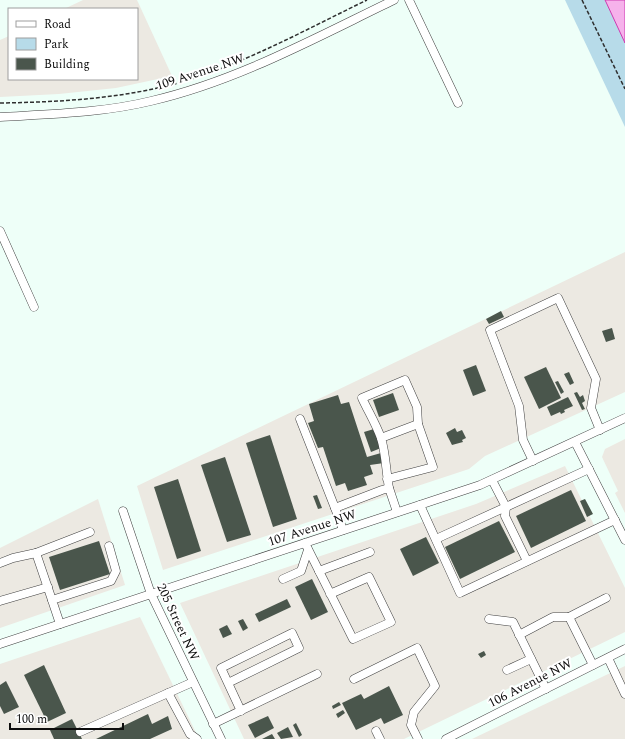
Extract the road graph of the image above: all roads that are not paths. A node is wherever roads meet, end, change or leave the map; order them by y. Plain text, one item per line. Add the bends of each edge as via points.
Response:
1 (394, 0) edge
2 (409, 0) edge
3 (458, 103) dead end
4 (0, 117) edge
5 (0, 231) edge
6 (34, 307) dead end
7 (625, 418) edge
8 (300, 419) dead end
9 (418, 424) junction
10 (600, 430) junction
11 (381, 438) junction
12 (576, 442) junction
13 (533, 461) junction
14 (589, 469) junction
15 (387, 479) junction
16 (492, 480) junction
17 (389, 488) junction
18 (420, 505) junction
19 (506, 507) junction
20 (335, 508) junction
21 (123, 511) dead end
22 (397, 512) junction
23 (615, 520) junction
24 (343, 530) junction
25 (90, 532) dead end
26 (436, 539) junction
27 (625, 540) edge
28 (109, 546) dead end
29 (306, 546) junction
30 (370, 552) dead end
31 (36, 553) junction
32 (527, 561) junction
33 (0, 563) edge
34 (319, 571) junction
35 (283, 579) dead end
36 (48, 587) junction
37 (151, 594) junction
38 (330, 594) junction
39 (606, 598) dead end
40 (52, 600) junction
41 (0, 601) edge
42 (569, 617) junction
43 (488, 618) dead end
44 (60, 624) junction
45 (519, 634) junction
46 (0, 644) edge
47 (625, 649) edge
48 (608, 658) junction
49 (531, 659) junction
50 (593, 665) junction
51 (507, 670) dead end
52 (317, 674) dead end
53 (354, 679) dead end
54 (193, 682) junction
55 (228, 683) junction
56 (546, 689) junction
57 (168, 693) junction
58 (625, 694) edge
59 (241, 711) junction
60 (213, 724) junction
61 (80, 732) dead end
62 (197, 739) edge
63 (220, 739) edge
64 (418, 739) edge
65 (446, 739) edge

1 - 4 street, 109 Avenue NW via 248,70 184,93 120,108
2 - 3 street
5 - 6 street
7 - 10 street, 107 Avenue NW
8 - 20 street
9 - 11 street
9 - 11 street via 417,407 405,380 362,398
9 - 15 street via 433,467
10 - 12 street, 107 Avenue NW
10 - 13 street via 591,408 596,379 558,298 490,330 519,406 523,440
11 - 15 street
12 - 13 street, 107 Avenue NW
12 - 14 street
13 - 16 street, 107 Avenue NW
14 - 19 street
14 - 23 street
15 - 17 street
16 - 18 street, 107 Avenue NW
16 - 19 street
17 - 20 street
17 - 22 street
18 - 22 street, 107 Avenue NW
18 - 26 street
19 - 26 street
19 - 32 street via 506,516
20 - 24 street
21 - 37 street, 205 Street NW
22 - 24 street, 107 Avenue NW
23 - 27 street
23 - 32 street
24 - 29 street, 107 Avenue NW
25 - 31 street
26 - 32 street via 460,593
28 - 40 street via 116,571 111,581
29 - 34 street
29 - 35 street via 301,571
29 - 37 street, 107 Avenue NW
30 - 34 street
31 - 33 street
31 - 36 street
34 - 38 street
36 - 40 street
36 - 41 street
37 - 44 street, 107 Avenue NW
37 - 54 street, 205 Street NW
38 - 38 street via 353,639 391,622 369,577
39 - 42 street
40 - 44 street
42 - 45 street via 553,618
42 - 50 street
43 - 45 street via 513,622
44 - 46 street, 107 Avenue NW
45 - 49 street
47 - 48 street, 106 Avenue NW
48 - 50 street, 106 Avenue NW
48 - 58 street
49 - 51 street
49 - 56 street
50 - 56 street, 106 Avenue NW
52 - 59 street
53 - 64 street via 417,648 435,686 414,712 411,725
54 - 57 street
54 - 60 street, 205 Street NW
55 - 55 street via 221,668 292,633 299,648
55 - 59 street
56 - 65 street, 106 Avenue NW
57 - 61 street
57 - 62 street via 190,734
59 - 60 street
60 - 63 street, 205 Street NW

